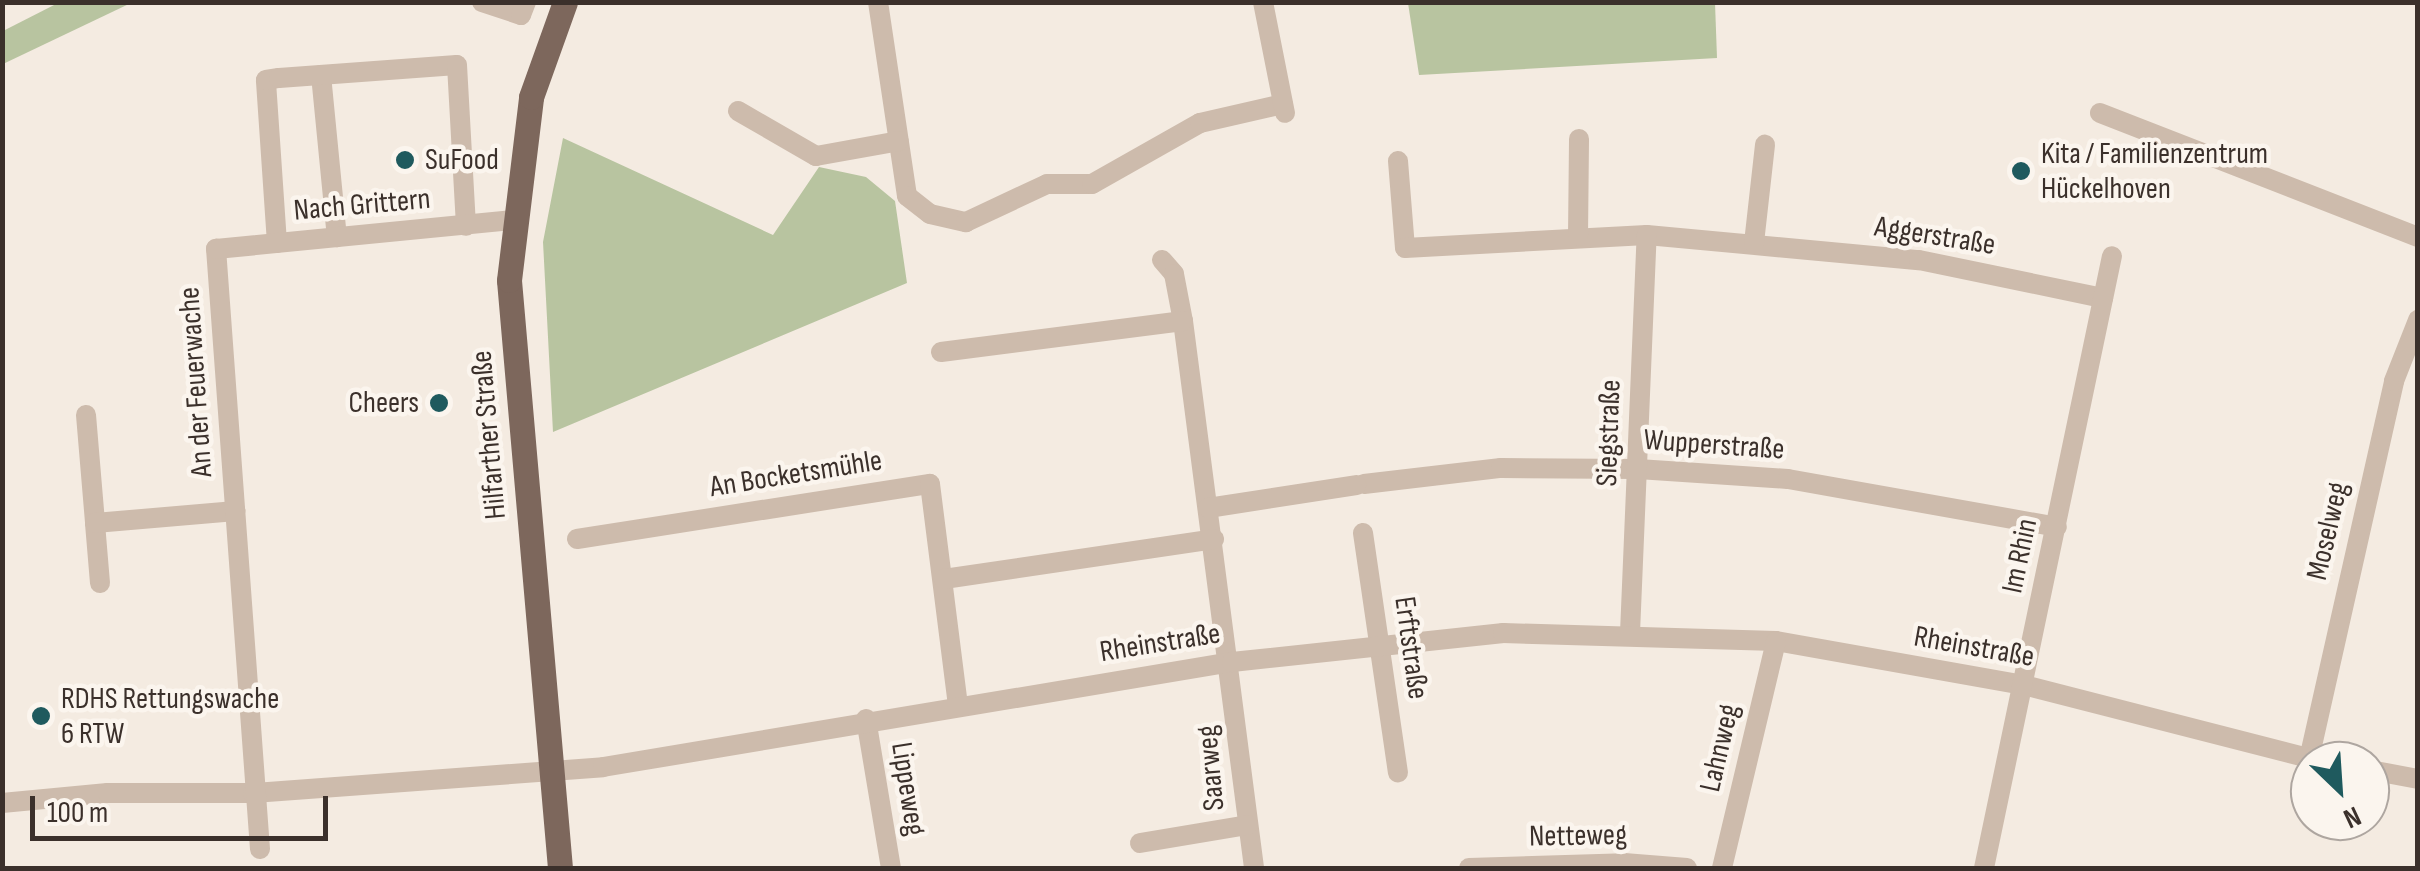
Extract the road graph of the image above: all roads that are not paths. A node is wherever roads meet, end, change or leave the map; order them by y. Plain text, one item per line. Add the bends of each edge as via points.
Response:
1 (482, 2) edge
2 (526, 2) edge
3 (566, 2) edge
4 (878, 2) edge
5 (1262, 2) edge
6 (321, 75) junction
7 (738, 111) dead end
8 (2100, 113) dead end
9 (1578, 138) dead end
10 (899, 140) junction
11 (1765, 144) dead end
12 (1398, 161) dead end
13 (513, 220) junction
14 (466, 226) junction
15 (1647, 235) junction
16 (1578, 236) junction
17 (337, 237) junction
18 (2418, 237) edge
19 (277, 243) junction
20 (1754, 244) junction
21 (216, 249) joint
22 (2112, 256) dead end
23 (1162, 260) dead end
24 (2104, 298) junction
25 (2418, 320) edge
26 (1183, 321) junction
27 (941, 352) dead end
28 (86, 415) dead end
29 (1638, 470) junction
30 (1208, 508) junction
31 (235, 511) junction
32 (95, 523) junction
33 (2057, 528) junction
34 (1363, 533) dead end
35 (577, 539) dead end
36 (1214, 540) junction
37 (944, 579) junction
38 (100, 583) dead end
39 (1630, 634) junction
40 (1776, 640) junction
41 (1380, 645) junction
42 (1232, 662) junction
43 (2024, 685) junction
44 (958, 704) junction
45 (866, 719) junction
46 (2318, 741) edge
47 (2290, 754) edge
48 (553, 771) junction
49 (1398, 772) dead end
50 (2390, 774) edge
51 (2418, 779) edge
52 (253, 793) junction
53 (2, 803) edge
54 (1247, 826) junction
55 (1140, 843) dead end
56 (260, 849) dead end
57 (560, 868) edge
58 (891, 868) edge
59 (1254, 868) edge
60 (1470, 868) edge
61 (1687, 868) edge
62 (1722, 868) edge
63 (1984, 868) edge

1 - 2 street via 521,14
3 - 13 main road, Hilfarther Straße via 531,98
4 - 10 street
5 - 10 street via 1284,110 1200,123 1092,184 1047,184 966,222 930,214 907,196
6 - 14 street via 457,65
6 - 17 street
6 - 19 street via 266,80
7 - 10 street via 816,156
8 - 18 street
9 - 16 street
11 - 20 street
12 - 16 street, Aggerstraße via 1405,248
13 - 14 street, Nach Grittern
13 - 48 main road, Hilfarther Straße via 510,280 521,446
14 - 17 street, Nach Grittern
15 - 16 street, Aggerstraße
15 - 20 street, Aggerstraße
15 - 29 street, Siegstraße
17 - 19 street, Nach Grittern
19 - 21 street, Nach Grittern
20 - 24 street, Aggerstraße via 1919,260
21 - 31 street, An der Feuerwache
22 - 24 street, Im Rhin
23 - 26 street via 1174,274
24 - 33 street, Im Rhin
25 - 46 street, Moselweg via 2394,381
26 - 27 street
26 - 30 street
28 - 32 street
29 - 30 street, Wupperstraße via 1501,468
29 - 33 street, Wupperstraße via 1788,479
29 - 39 street, Siegstraße
30 - 36 street
31 - 32 street, An der Feuerwache
31 - 52 street, An der Feuerwache
32 - 38 street
33 - 43 street, Im Rhin
34 - 41 street, Erftstraße
35 - 37 street, An Bocketsmühle via 930,484
36 - 37 street
36 - 42 street
37 - 44 street, An Bocketsmühle
39 - 40 street, Rheinstraße
39 - 41 street, Rheinstraße via 1503,633
40 - 43 street, Rheinstraße
40 - 62 street, Lahnweg
41 - 42 street, Rheinstraße
41 - 49 street, Erftstraße
42 - 44 street, Rheinstraße
42 - 54 street, Saarweg
43 - 47 street, Rheinstraße
43 - 63 street, Im Rhin
44 - 45 street, Rheinstraße
45 - 48 street, Rheinstraße
45 - 58 street, Lippeweg
48 - 52 street, Rheinstraße
48 - 57 main road, Hilfarther Straße
50 - 51 street
52 - 53 street, Rheinstraße via 108,793
52 - 56 street, An der Feuerwache
54 - 55 street
54 - 59 street, Saarweg
60 - 61 street, Netteweg

